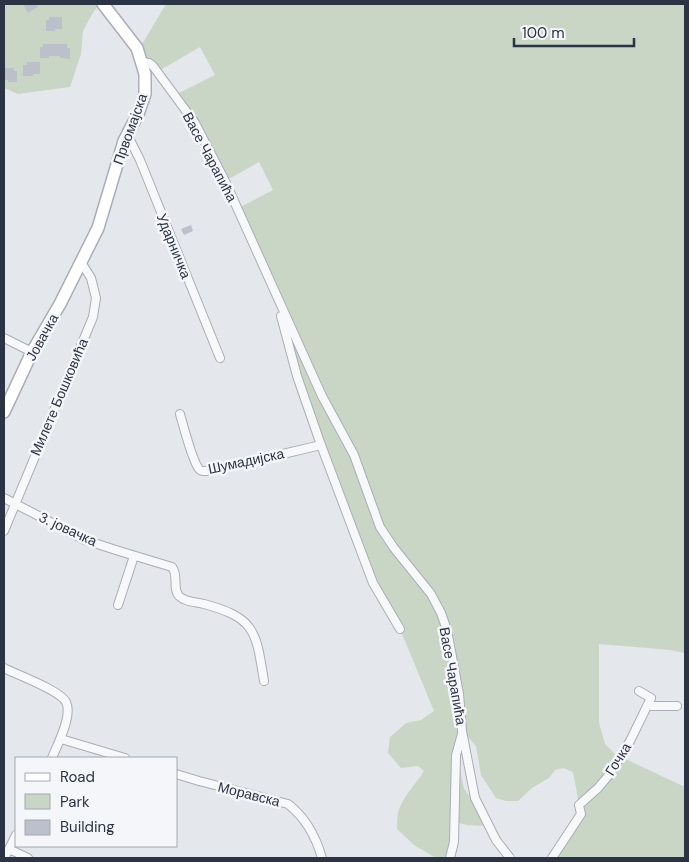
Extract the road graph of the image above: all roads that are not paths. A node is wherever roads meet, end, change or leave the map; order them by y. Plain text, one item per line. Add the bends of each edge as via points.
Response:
1 (103, 4) edge
2 (142, 62) junction
3 (127, 134) junction
4 (81, 262) junction
5 (275, 294) junction
6 (4, 338) edge
7 (32, 352) junction
8 (220, 358) dead end
9 (5, 408) edge
10 (180, 414) dead end
11 (321, 444) junction
12 (4, 498) edge
13 (15, 504) junction
14 (4, 532) edge
15 (134, 556) junction
16 (118, 605) dead end
17 (400, 629) dead end
18 (4, 668) edge
19 (264, 681) dead end
20 (639, 691) dead end
21 (647, 706) junction
22 (677, 706) dead end
23 (462, 731) junction
24 (60, 738) junction
25 (52, 757) edge
26 (122, 757) edge
27 (178, 775) edge
28 (15, 837) edge
29 (9, 849) junction
30 (4, 858) edge
31 (28, 858) edge
32 (322, 858) edge
33 (450, 858) edge
34 (510, 858) edge
35 (552, 858) edge

1 - 2 main road, Првомајска via 133,41
2 - 3 main road, Првомајска via 146,80 144,94
2 - 5 street, Васе Чарапића via 153,66 195,123 225,181
3 - 4 main road, Првомајска via 98,228
3 - 8 street, Ударничка
4 - 7 main road, Јовачка
4 - 13 street, Милете Бошковића via 91,278 96,298 93,317
5 - 11 street via 297,376
5 - 23 street, Васе Чарапића via 322,396 354,455 380,527 431,594 441,614 459,694
6 - 7 street
7 - 9 main road, Јовачка
10 - 11 street, Шумадијска via 194,458 202,471
11 - 17 street via 373,583
12 - 13 street, 3. јовачка
13 - 14 street, Милете Бошковића
13 - 15 street, 3. јовачка via 85,540
15 - 16 street
15 - 19 street, 3. јовачка via 172,567 176,574 176,591 183,599 223,610 244,621 257,642
18 - 24 street via 63,698 68,711
20 - 21 street via 651,698
21 - 22 street
21 - 35 street, Гочка via 609,776 579,805 581,814
23 - 33 street via 456,755 454,842
23 - 34 street, Васе Чарапића via 475,798 496,840
24 - 25 street
24 - 26 street
27 - 32 street, Моравска via 288,804 308,824
28 - 29 street
29 - 30 street
29 - 31 street

